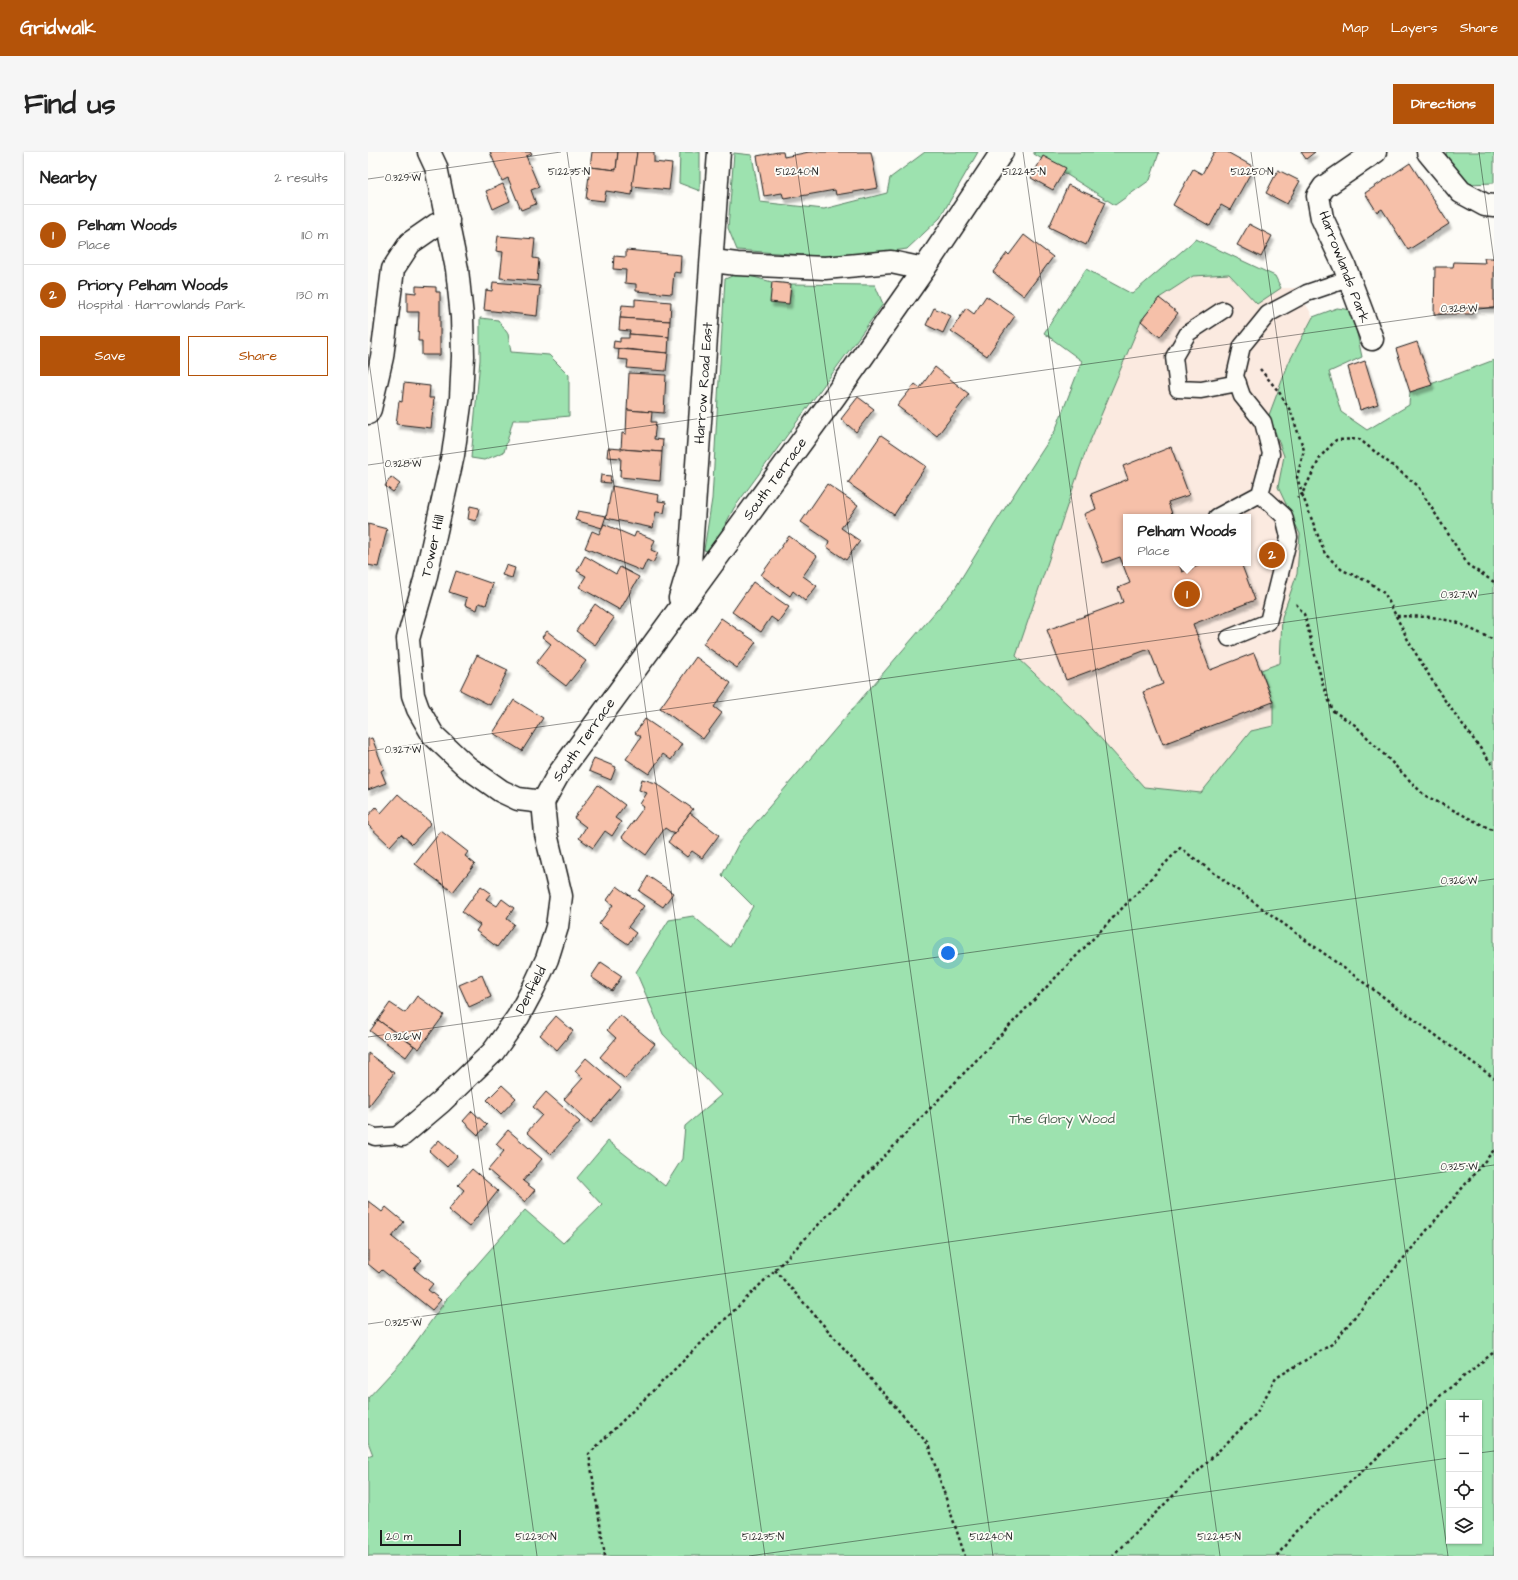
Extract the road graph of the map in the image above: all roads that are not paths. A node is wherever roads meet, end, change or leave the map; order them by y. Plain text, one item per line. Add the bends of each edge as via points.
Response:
1 (429, 152) edge
2 (719, 152) edge
3 (1002, 152) edge
4 (1375, 152) edge
5 (1428, 152) edge
6 (1494, 206) edge
7 (448, 220) junction
8 (713, 261) junction
9 (924, 269) junction
10 (1348, 279) junction
11 (1223, 310) dead end
12 (1372, 339) dead end
13 (1238, 383) junction
14 (368, 413) edge
15 (1260, 494) junction
16 (1223, 514) edge
17 (676, 613) junction
18 (1229, 638) dead end
19 (543, 802) junction
20 (368, 1134) edge
21 (402, 1135) joint

1 - 7 street, Tower Hill via 436,167
2 - 8 street, Harrow Road East
3 - 9 street, South Terrace
4 - 10 street, Harrowlands Park via 1324,188 1318,196 1322,218
5 - 6 street via 1461,192 1485,205
7 - 14 street via 410,243 392,269 382,357
7 - 19 street, Tower Hill via 462,317 461,398 453,455 437,530 408,639 413,695 433,735 467,767 502,792 518,799
8 - 9 street via 825,268 891,262
8 - 17 street, Harrow Road East via 690,564
9 - 17 street, South Terrace via 835,396
10 - 12 street, Harrowlands Park
10 - 13 lane via 1307,293 1268,314 1242,346 1236,376
11 - 13 lane via 1188,333 1174,356 1178,389 1201,390
13 - 15 lane via 1242,396 1263,422 1271,454
15 - 16 lane
15 - 18 lane via 1284,516 1289,537 1268,622
17 - 19 street, South Terrace via 558,775
19 - 21 street, Denfield via 546,834 561,896 557,927 547,959 518,1017 493,1052
20 - 21 lane via 375,1137

